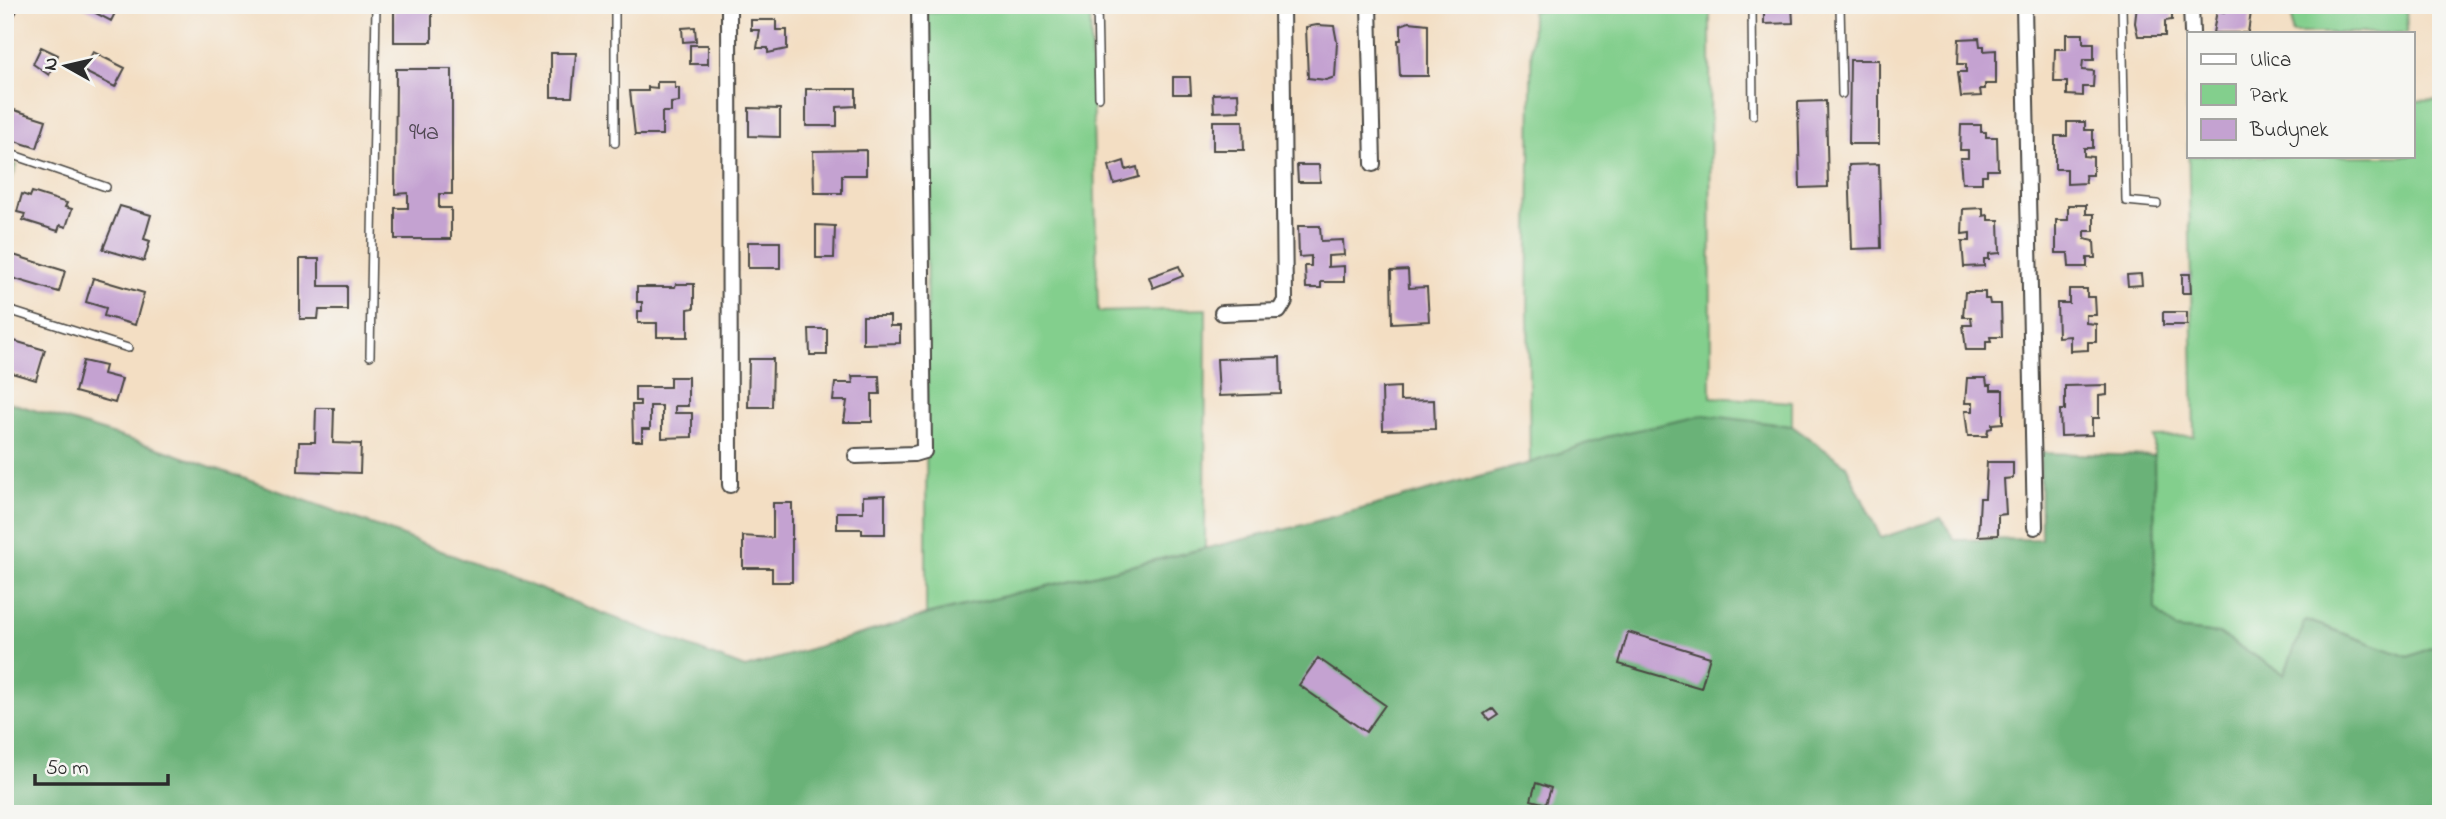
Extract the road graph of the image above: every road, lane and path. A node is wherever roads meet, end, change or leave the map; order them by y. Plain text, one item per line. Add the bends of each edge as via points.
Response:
1 (11, 5) edge
2 (376, 5) edge
3 (615, 5) edge
4 (729, 5) edge
5 (919, 5) edge
6 (1097, 5) edge
7 (1282, 5) edge
8 (1369, 5) edge
9 (1752, 5) edge
10 (1840, 5) edge
11 (2024, 5) edge
12 (2122, 5) edge
13 (2191, 5) edge
14 (5, 16) edge
15 (2192, 32) edge
16 (1842, 93) dead end
17 (1099, 97) dead end
18 (1753, 115) dead end
19 (615, 143) dead end
20 (5, 152) edge
21 (1373, 164) dead end
22 (106, 187) dead end
23 (2157, 204) dead end
24 (5, 309) edge
25 (1222, 313) dead end
26 (128, 348) dead end
27 (370, 356) dead end
28 (856, 456) dead end
29 (730, 485) dead end
30 (2035, 527) dead end

1 - 14 street
2 - 27 lane
3 - 19 lane
4 - 29 street
5 - 28 street via 923,451
6 - 17 lane
7 - 25 street via 1285,301 1279,311
8 - 21 street
9 - 18 lane
10 - 16 lane
11 - 30 street
12 - 23 lane via 2126,201
13 - 15 street
20 - 22 lane
24 - 26 lane

